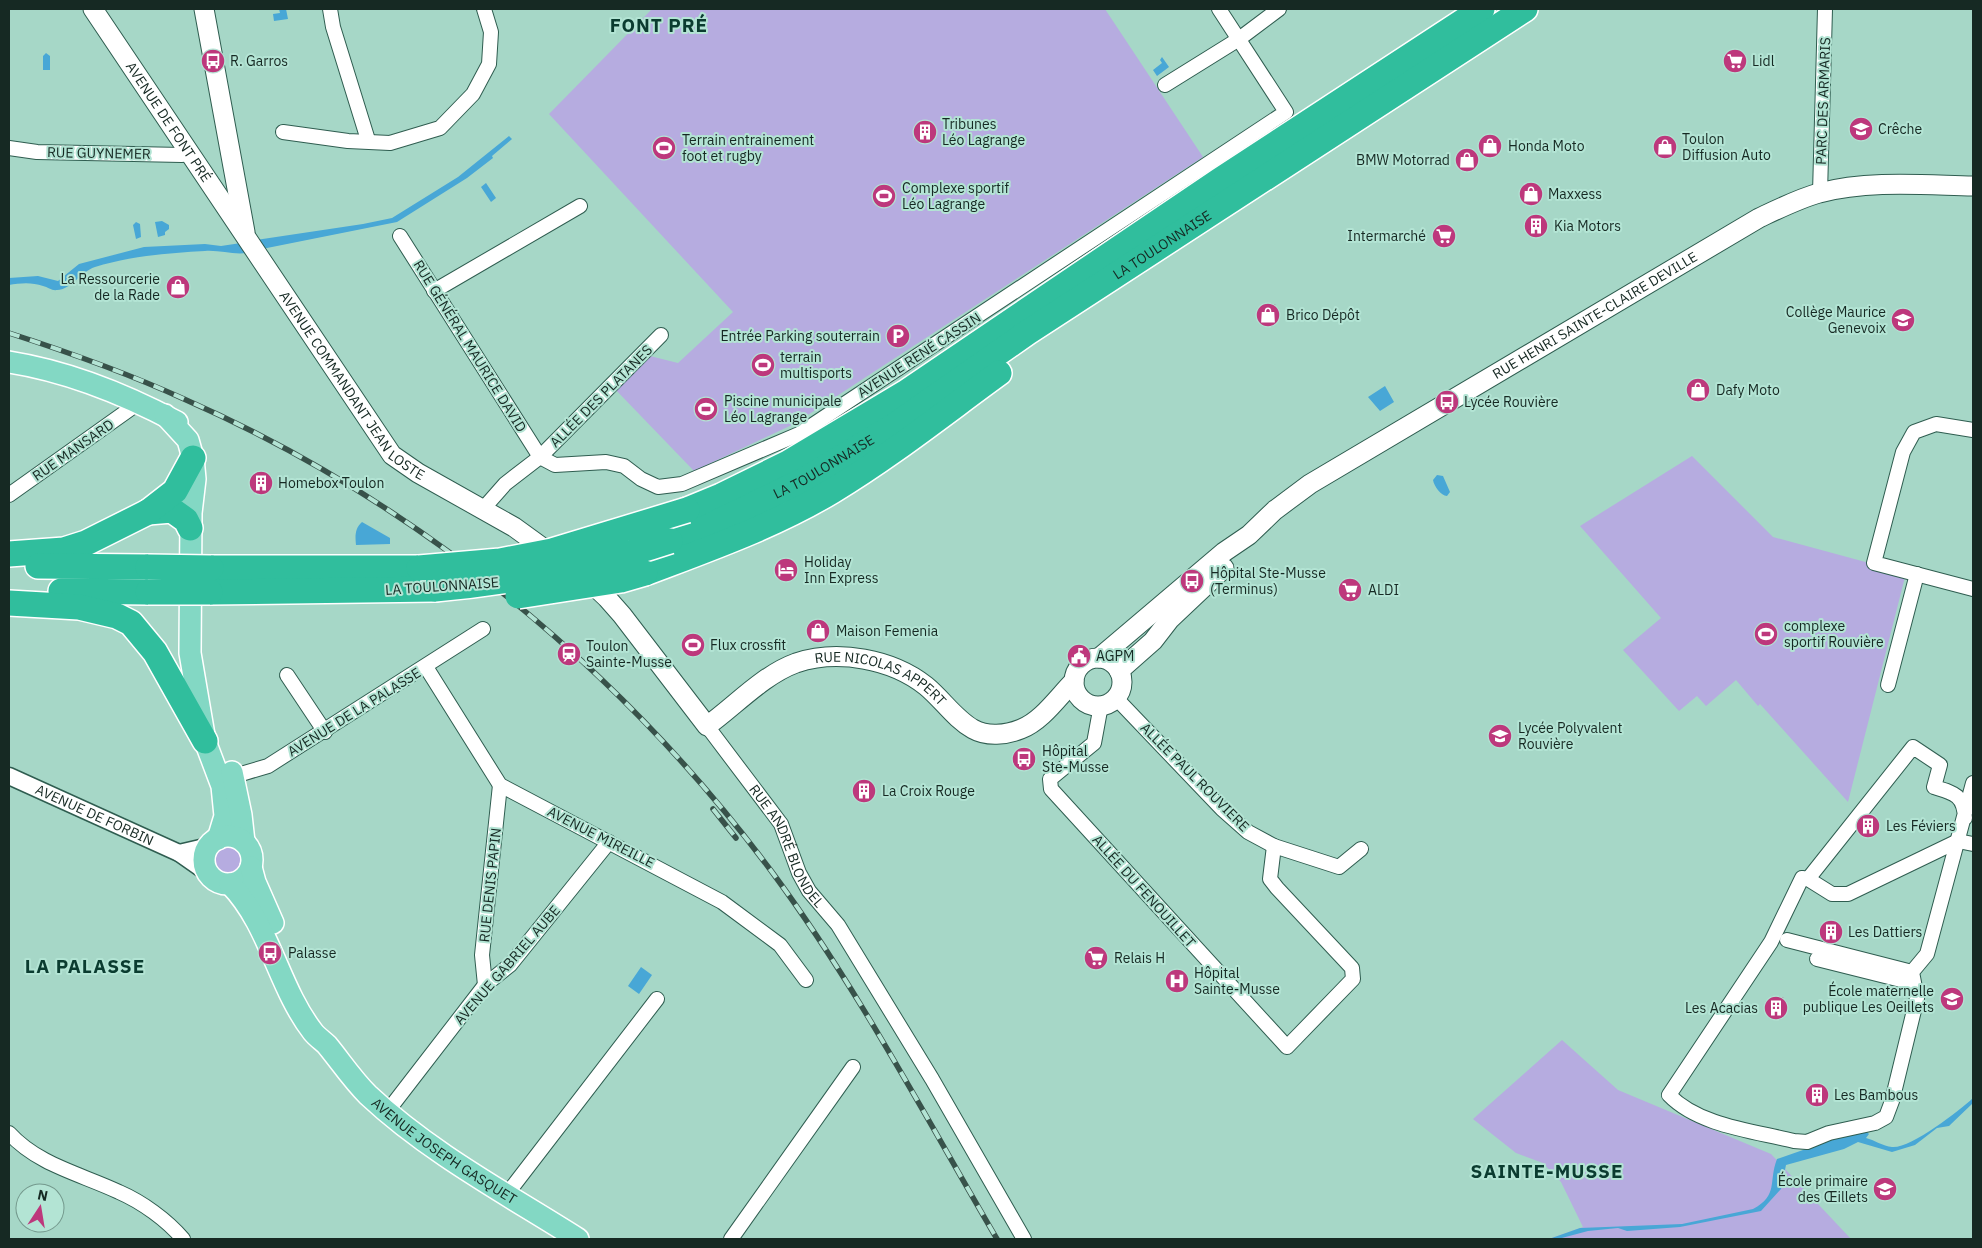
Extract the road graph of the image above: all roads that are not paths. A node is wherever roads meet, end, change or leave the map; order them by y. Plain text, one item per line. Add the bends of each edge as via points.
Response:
1 (93, 9) edge
2 (204, 9) edge
3 (330, 9) edge
4 (484, 9) edge
5 (1219, 9) edge
6 (1279, 9) edge
7 (1482, 9) edge
8 (1525, 9) edge
9 (1825, 9) edge
10 (1239, 39) junction
11 (1165, 85) dead end
12 (283, 132) dead end
13 (368, 140) junction
14 (9, 148) edge
15 (188, 151) junction
16 (1973, 186) edge
17 (1820, 193) junction
18 (239, 195) junction
19 (219, 198) junction
20 (580, 206) dead end
21 (246, 236) junction
22 (400, 236) dead end
23 (434, 291) junction
24 (1028, 332) junction
25 (661, 336) dead end
26 (9, 362) edge
27 (137, 404) junction
28 (165, 415) junction
29 (1973, 430) edge
30 (540, 457) junction
31 (193, 458) junction
32 (9, 495) edge
33 (483, 509) junction
34 (148, 512) junction
35 (1249, 535) junction
36 (191, 540) junction
37 (9, 554) edge
38 (9, 566) edge
39 (1917, 574) junction
40 (1973, 589) edge
41 (9, 591) edge
42 (436, 597) junction
43 (9, 603) edge
44 (482, 629) dead end
45 (1099, 658) junction
46 (426, 667) junction
47 (1119, 671) junction
48 (288, 675) dead end
49 (1888, 685) dead end
50 (1077, 690) junction
51 (1108, 701) junction
52 (199, 705) junction
53 (707, 726) junction
54 (325, 732) junction
55 (205, 742) junction
56 (9, 776) edge
57 (228, 781) junction
58 (1973, 783) edge
59 (500, 785) junction
60 (1969, 819) edge
61 (1958, 841) junction
62 (214, 842) junction
63 (244, 842) junction
64 (609, 842) junction
65 (1973, 844) edge
66 (1274, 846) junction
67 (1361, 849) dead end
68 (179, 853) junction
69 (251, 867) junction
70 (209, 874) junction
71 (1808, 880) junction
72 (230, 884) junction
73 (269, 932) junction
74 (1787, 940) dead end
75 (1817, 959) dead end
76 (1912, 978) junction
77 (806, 980) dead end
78 (485, 985) junction
79 (657, 999) dead end
80 (853, 1067) dead end
81 (387, 1112) junction
82 (9, 1132) edge
83 (507, 1194) junction
84 (183, 1239) edge
85 (578, 1239) edge
86 (730, 1239) edge
87 (1024, 1239) edge

1 - 15 main road, AVENUE DE FONT PRÉ
2 - 18 main road
3 - 13 street
4 - 13 street via 491,32 489,64 473,94 440,128 390,143
5 - 10 street
6 - 10 street
7 - 38 highway, LA TOULONNAISE, bridge via 1220,180 905,393 788,463 721,496 686,503 552,550 500,561 419,568 350,569
8 - 24 highway, LA TOULONNAISE
9 - 17 street, PARC DES ARMARIS
10 - 11 street
10 - 30 street, AVENUE RENÉ CASSIN via 1286,112 799,434 682,484 658,487 624,466 606,462 555,465
12 - 13 street via 348,141
14 - 15 street, RUE GUYNEMER via 37,152 182,154
15 - 19 main road, AVENUE DE FONT PRÉ
16 - 17 main road, RUE HENRI SAINTE-CLAIRE DEVILLE via 1886,185
17 - 35 main road, RUE HENRI SAINTE-CLAIRE DEVILLE via 1759,218 1310,484 1275,510
18 - 19 street via 235,202 230,203
18 - 21 main road
19 - 21 main road, AVENUE DE FONT PRÉ
20 - 23 street
21 - 33 main road, AVENUE COMMANDANT JEAN LOSTE via 392,455
22 - 23 street, RUE GÉNÉRAL MAURICE DAVID
23 - 30 street, RUE GÉNÉRAL MAURICE DAVID
24 - 42 highway, LA TOULONNAISE, bridge via 855,450 800,482 701,530 582,568
24 - 42 highway, bridge via 1018,360 831,491 764,526 621,580 558,591
25 - 30 street, ALLÉE DES PLATANES
26 - 27 main road via 50,370
27 - 28 main road
27 - 32 street, RUE MANSARD
28 - 31 main road via 188,440
28 - 36 main road via 191,430 202,442 206,454 208,474 201,530
29 - 39 street via 1936,424 1914,432 1904,452 1874,562
30 - 33 street via 505,484
31 - 34 highway via 175,492
31 - 36 main road via 195,479
33 - 53 main road, RUE ANDRÉ BLONDEL via 594,584 622,615
34 - 36 highway via 172,510 186,520
34 - 37 highway via 86,543 64,550
35 - 45 main road, RUE HENRI SAINTE-CLAIRE DEVILLE via 1224,552
35 - 47 main road, RUE HENRI SAINTE-CLAIRE DEVILLE via 1227,565 1170,619 1153,642
36 - 52 main road via 190,654
39 - 40 street
39 - 49 street
41 - 42 highway, LA TOULONNAISE, bridge
43 - 55 highway via 80,606 131,623 156,652
44 - 46 street, AVENUE DE LA PALASSE
45 - 47 main road via 1107,660
45 - 50 main road via 1079,667
46 - 54 street, AVENUE DE LA PALASSE
46 - 59 street
47 - 51 main road via 1121,682
48 - 54 street
50 - 51 main road via 1090,704
50 - 53 main road, RUE NICOLAS APPERT via 1052,704 1022,729 1007,734 990,734 974,730 925,686 906,674 868,660 833,657 783,669
51 - 66 street, ALLÉE PAUL ROUVIERE via 1248,832
51 - 66 street, ALLÉE DU FENOUILLET via 1094,743 1050,779 1051,789 1287,1047 1353,979 1352,968 1270,879
52 - 55 main road
52 - 57 main road
53 - 87 street, RUE ANDRÉ BLONDEL via 782,824 799,873 809,891 843,933
54 - 57 street, AVENUE DE LA PALASSE via 268,766
55 - 57 main road
56 - 68 street, AVENUE DE FORBIN
57 - 62 main road via 225,816
57 - 63 main road
58 - 60 street
59 - 64 street, AVENUE MIREILLE
59 - 78 street, RUE DENIS PAPIN via 482,955
60 - 61 street
60 - 71 street via 1958,796 1934,787 1940,765 1913,746
61 - 65 street
61 - 71 street via 1848,894 1832,894
61 - 76 street via 1927,954
62 - 63 main road via 231,837
62 - 68 street
62 - 70 main road via 204,860
63 - 69 main road via 251,853
64 - 77 street, AVENUE MIREILLE via 722,902 780,945
64 - 78 street, AVENUE GABRIEL AUBE via 510,965
66 - 67 street, ALLÉE PAUL ROUVIERE via 1339,867
68 - 70 street, AVENUE DE FORBIN
69 - 72 main road via 243,879
69 - 73 main road, AVENUE JOSEPH GASQUET
70 - 72 main road via 222,883
71 - 76 street via 1802,878 1771,942 1669,1095 1678,1104 1710,1119 1794,1141 1807,1142 1829,1133 1875,1123 1886,1117 1892,1102 1917,998
72 - 73 main road, AVENUE JOSEPH GASQUET
73 - 81 main road, AVENUE JOSEPH GASQUET via 310,1016 314,1034 326,1044 345,1071
74 - 76 street
75 - 76 street
78 - 81 street, AVENUE GABRIEL AUBE
79 - 83 street
80 - 86 street
81 - 83 main road, AVENUE JOSEPH GASQUET via 432,1146
82 - 84 street via 38,1157 127,1196 168,1224
83 - 85 main road, AVENUE JOSEPH GASQUET

